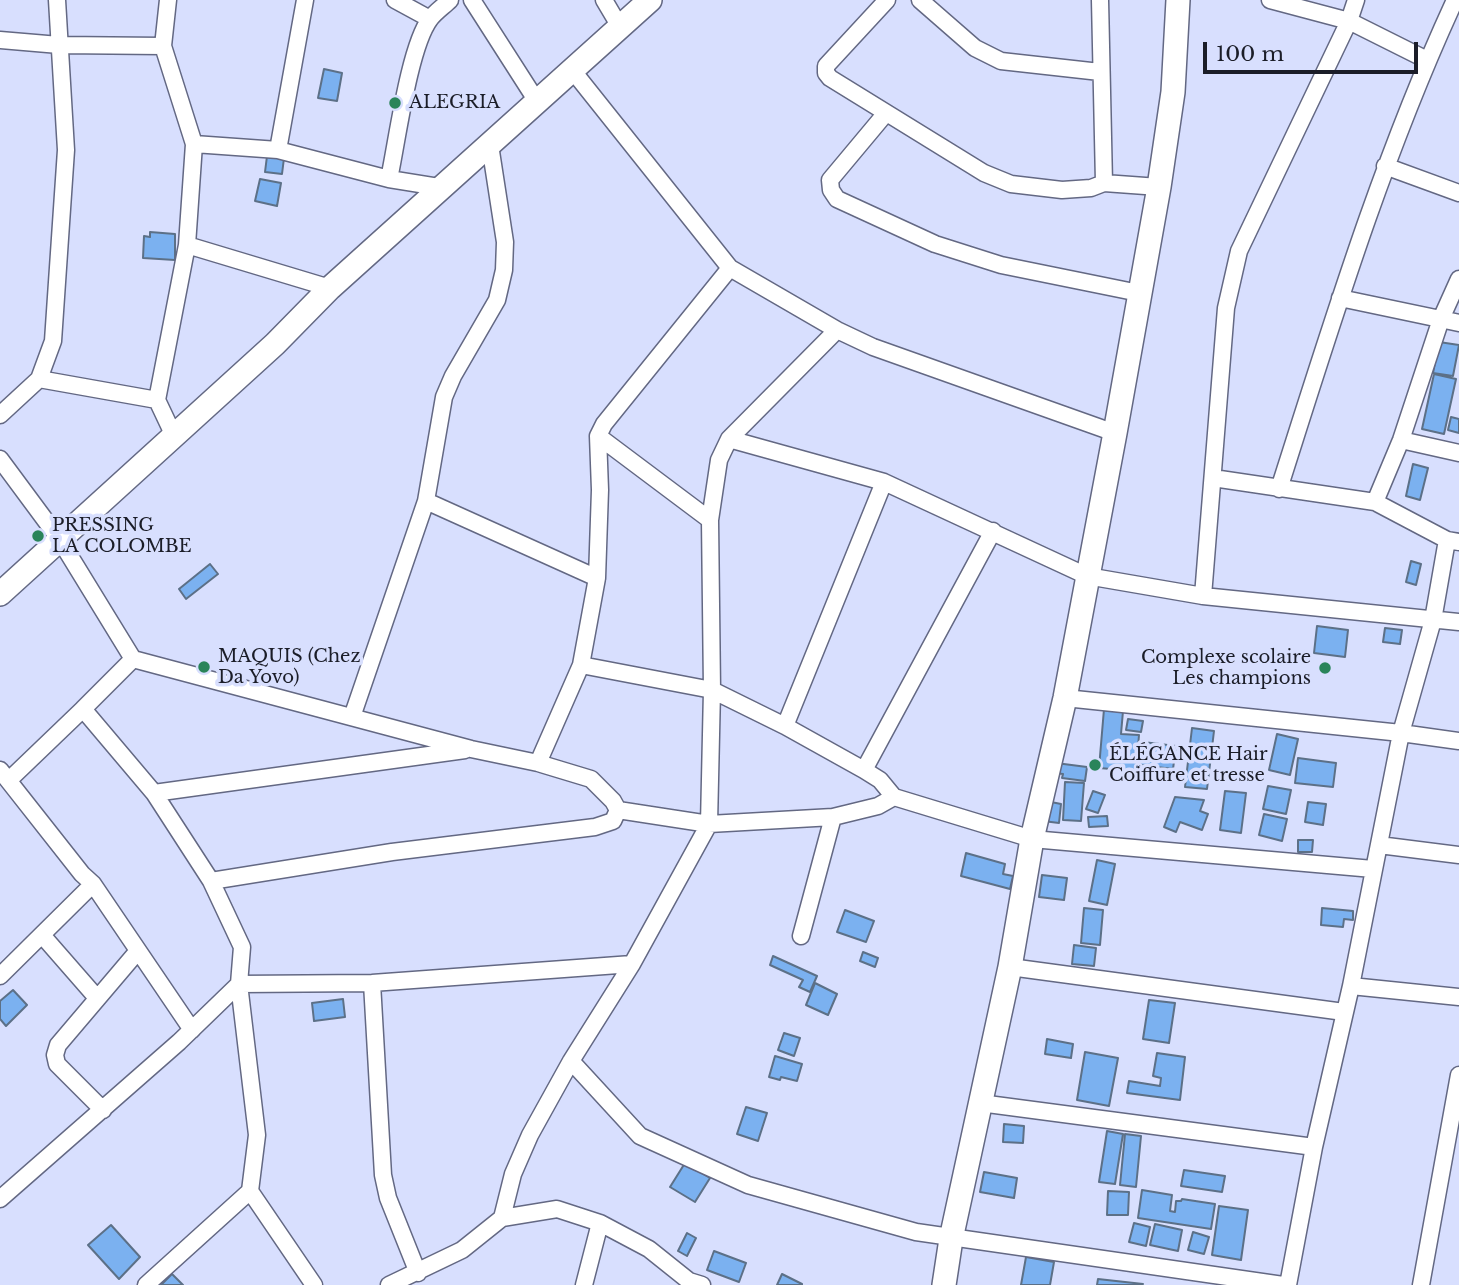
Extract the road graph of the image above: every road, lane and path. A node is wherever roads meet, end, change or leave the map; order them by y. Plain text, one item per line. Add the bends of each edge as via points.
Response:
1 (57, 0) edge
2 (168, 0) edge
3 (304, 0) edge
4 (396, 0) edge
5 (450, 0) edge
6 (472, 0) edge
7 (604, 0) edge
8 (650, 0) edge
9 (887, 0) edge
10 (920, 0) edge
11 (1100, 0) edge
12 (1178, 0) edge
13 (1270, 0) edge
14 (1356, 0) edge
15 (1455, 0) edge
16 (430, 19) junction
17 (1349, 22) junction
18 (620, 27) junction
19 (0, 40) edge
20 (59, 45) junction
21 (163, 46) junction
22 (1427, 60) junction
23 (573, 71) junction
24 (1100, 72) junction
25 (538, 103) junction
26 (886, 113) junction
27 (194, 144) junction
28 (490, 145) junction
29 (278, 150) junction
30 (1385, 166) junction
31 (389, 180) junction
32 (1104, 183) junction
33 (1159, 187) junction
34 (444, 188) junction
35 (1459, 192) edge
36 (187, 246) junction
37 (730, 268) junction
38 (1459, 279) edge
39 (330, 288) junction
40 (1139, 293) junction
41 (1340, 298) junction
42 (1441, 318) junction
43 (1459, 323) edge
44 (837, 330) junction
45 (39, 379) junction
46 (157, 400) junction
47 (0, 415) edge
48 (1115, 433) junction
49 (174, 436) junction
50 (598, 436) junction
51 (729, 439) junction
52 (1401, 440) junction
53 (1459, 453) edge
54 (0, 459) edge
55 (1213, 478) junction
56 (884, 482) junction
57 (1279, 489) junction
58 (426, 501) junction
59 (1375, 502) junction
60 (710, 520) junction
61 (993, 531) junction
62 (60, 540) junction
63 (1453, 541) edge
64 (1087, 576) junction
65 (597, 578) junction
66 (0, 594) edge
67 (1203, 596) junction
68 (1433, 620) junction
69 (1459, 622) edge
70 (133, 659) junction
71 (581, 664) junction
72 (712, 690) junction
73 (1065, 698) junction
74 (83, 709) junction
75 (352, 717) junction
76 (785, 726) junction
77 (1401, 733) junction
78 (1459, 741) edge
79 (471, 749) junction
80 (538, 763) junction
81 (864, 770) junction
82 (4, 775) edge
83 (154, 793) junction
84 (894, 797) junction
85 (618, 810) junction
86 (833, 817) junction
87 (709, 824) junction
88 (1032, 839) junction
89 (1379, 845) junction
90 (1459, 856) edge
91 (1373, 869) junction
92 (211, 881) junction
93 (93, 884) junction
94 (42, 935) junction
95 (801, 936) dead end
96 (137, 951) junction
97 (632, 964) junction
98 (1010, 967) junction
99 (0, 976) edge
100 (239, 984) junction
101 (372, 984) junction
102 (1351, 986) junction
103 (1459, 997) edge
104 (97, 998) junction
105 (1344, 1012) junction
106 (192, 1030) junction
107 (571, 1061) junction
108 (1459, 1075) edge
109 (980, 1103) junction
110 (103, 1110) junction
111 (1314, 1147) junction
112 (250, 1191) junction
113 (0, 1199) edge
114 (502, 1218) junction
115 (600, 1223) junction
116 (951, 1239) junction
117 (418, 1273) junction
118 (693, 1284) edge
119 (146, 1285) edge
120 (314, 1285) edge
121 (389, 1285) edge
122 (584, 1285) edge
123 (944, 1285) edge
124 (1283, 1285) edge
125 (1288, 1285) edge
126 (1421, 1285) edge

1 - 20 street
2 - 21 street
3 - 29 street
4 - 16 street
5 - 16 street
6 - 25 street
7 - 18 street
8 - 18 main road
9 - 26 street via 826,66 826,74
10 - 24 street via 975,48 1001,61
11 - 24 street
12 - 33 main road via 1173,92
13 - 17 street
14 - 17 street
15 - 22 street
16 - 31 street via 413,65
17 - 22 street
17 - 55 street via 1238,251 1226,308
18 - 23 main road
19 - 20 street
20 - 21 street
20 - 45 street via 65,176 53,341
21 - 27 street
22 - 30 street
23 - 25 main road
23 - 37 street
24 - 32 street
25 - 28 main road
26 - 32 street via 984,173 1011,184 1062,190
26 - 40 street via 830,180 837,198 935,244 1002,265
27 - 29 street
27 - 36 street
28 - 34 main road
28 - 58 street via 505,271 497,300 444,397
29 - 31 street
30 - 35 street
30 - 41 street
31 - 34 street
32 - 33 street
33 - 40 main road
34 - 39 main road
36 - 39 street
36 - 46 street
37 - 44 street
37 - 50 street
38 - 42 street
39 - 49 main road
40 - 48 main road
41 - 42 street
41 - 57 street
42 - 43 street
42 - 52 street
44 - 48 street
44 - 51 street
45 - 46 street
45 - 47 street
46 - 49 street
48 - 64 main road
49 - 62 main road
50 - 60 street
50 - 65 street
51 - 56 street
51 - 60 street via 719,460
52 - 53 street
52 - 59 street
54 - 62 street
55 - 57 street
55 - 67 street
56 - 61 street
56 - 76 street
57 - 59 street
58 - 65 street
58 - 75 street
59 - 63 street
60 - 72 street
61 - 64 street
61 - 81 street
62 - 66 main road
62 - 70 street
63 - 68 street
64 - 67 street
64 - 73 main road
65 - 71 street
67 - 68 street
68 - 69 street
68 - 77 street
70 - 74 street
70 - 75 street
71 - 72 street
71 - 80 street
72 - 76 street
72 - 87 street
73 - 77 street
73 - 88 main road
74 - 82 street
74 - 83 street
75 - 79 street
76 - 81 street
77 - 78 street
77 - 89 street
79 - 80 street
79 - 83 street
80 - 85 street via 591,779
81 - 84 street
82 - 93 street
83 - 92 street
84 - 86 street via 878,806
84 - 88 street
85 - 87 street
85 - 92 street via 613,821 595,827 391,852
86 - 87 street
86 - 95 street
87 - 97 street
88 - 91 street
88 - 98 main road
89 - 90 street
89 - 91 street
91 - 102 street
92 - 100 street via 242,947
93 - 94 street
93 - 96 street
94 - 99 street
94 - 104 street
96 - 104 street
96 - 106 street
97 - 101 street
97 - 107 street
98 - 105 street
98 - 109 main road
100 - 101 street
100 - 106 street
100 - 112 street via 257,1135
101 - 117 street via 383,1175
102 - 103 street
102 - 105 street
104 - 110 street via 58,1045 55,1055 57,1064
105 - 111 street
106 - 110 street
107 - 114 street via 513,1174
107 - 116 street via 640,1136 748,1185
108 - 126 street
109 - 111 street
109 - 116 main road
110 - 113 street
111 - 125 street
112 - 119 street
112 - 120 street
114 - 115 street via 557,1209
114 - 117 street via 463,1250
115 - 118 street via 649,1249
115 - 122 street
116 - 123 main road
116 - 124 street
117 - 121 street

